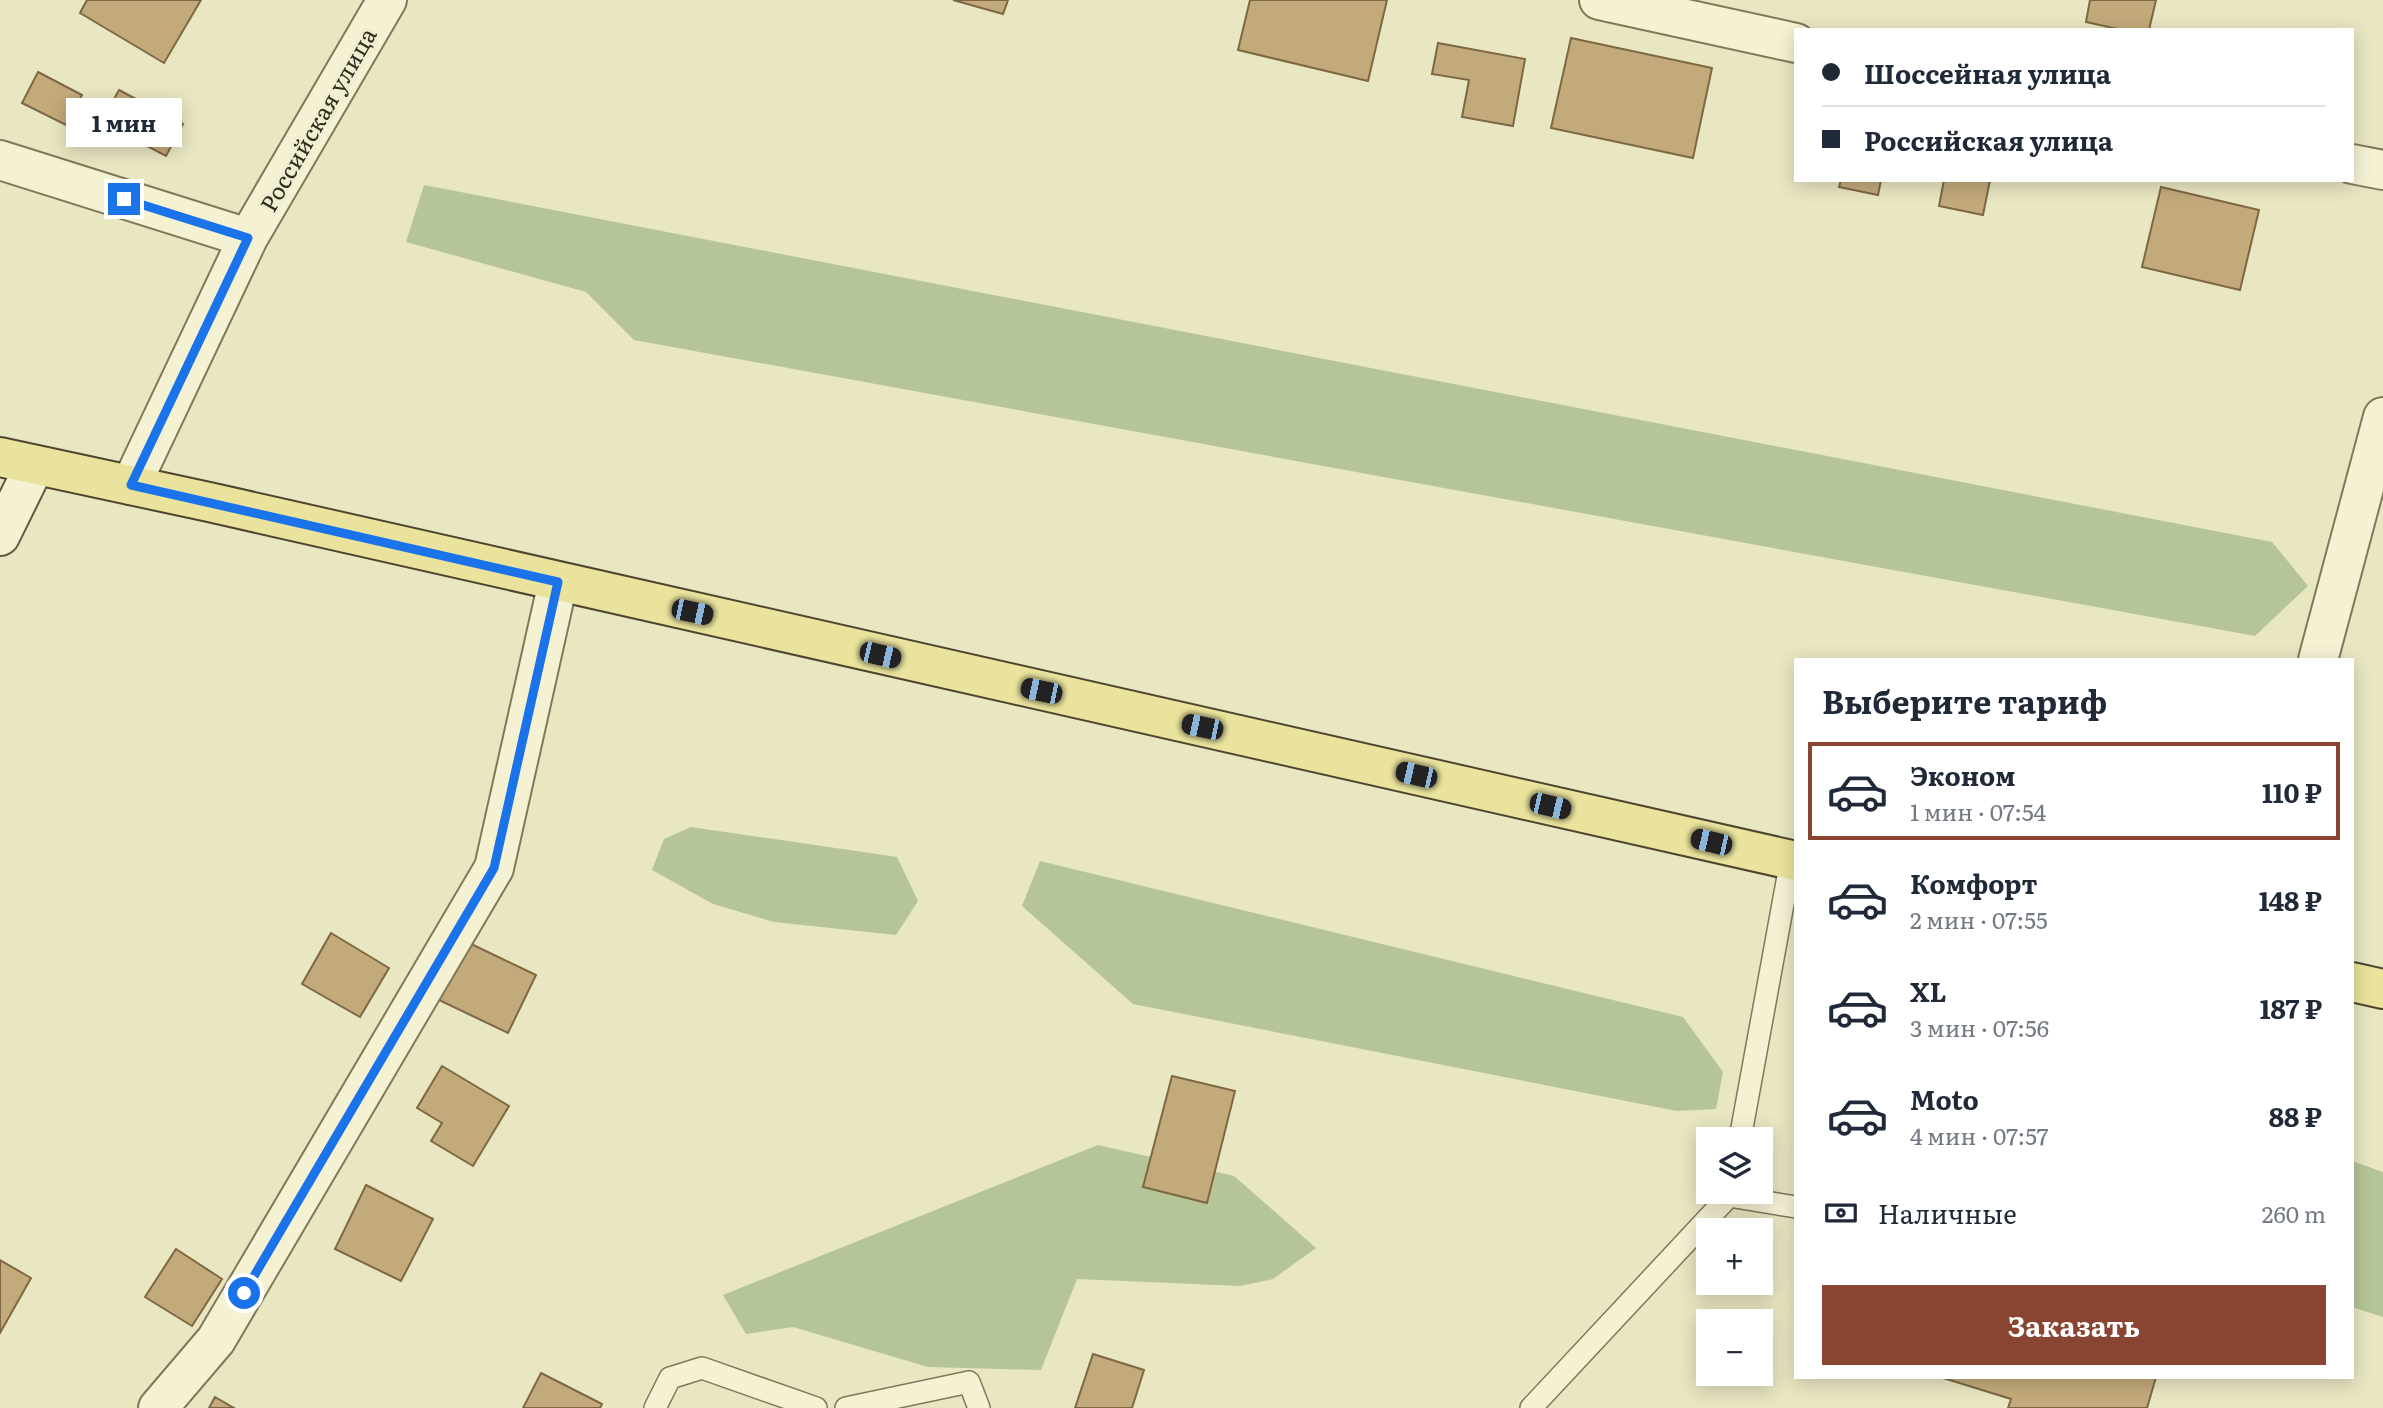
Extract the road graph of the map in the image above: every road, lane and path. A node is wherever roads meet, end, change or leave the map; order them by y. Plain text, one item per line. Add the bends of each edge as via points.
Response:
1 (387, 0) edge
2 (1599, 0) edge
3 (1752, 17) edge
4 (1794, 42) edge
5 (0, 160) edge
6 (2354, 164) edge
7 (2383, 170) edge
8 (248, 238) junction
9 (2383, 417) edge
10 (18, 461) edge
11 (131, 485) junction
12 (0, 536) edge
13 (558, 582) junction
14 (2319, 658) edge
15 (1793, 860) edge
16 (2354, 982) edge
17 (2383, 989) edge
18 (1742, 1127) edge
19 (1773, 1202) edge
20 (1721, 1204) edge
21 (1794, 1207) edge
22 (158, 1408) edge
23 (655, 1408) edge
24 (816, 1408) edge
25 (846, 1408) edge
26 (979, 1408) edge
27 (1531, 1408) edge

1 - 8 street, Российская улица
2 - 3 street
3 - 4 street
5 - 8 street, Российская улица
6 - 7 street
8 - 11 street, Российская улица
9 - 14 street
10 - 11 main road
10 - 12 street
11 - 13 main road
13 - 15 main road
13 - 22 street via 494,868 216,1340
15 - 18 lane
16 - 17 main road
19 - 21 lane
20 - 27 lane
23 - 24 lane via 670,1378 702,1368
25 - 26 lane via 969,1382

